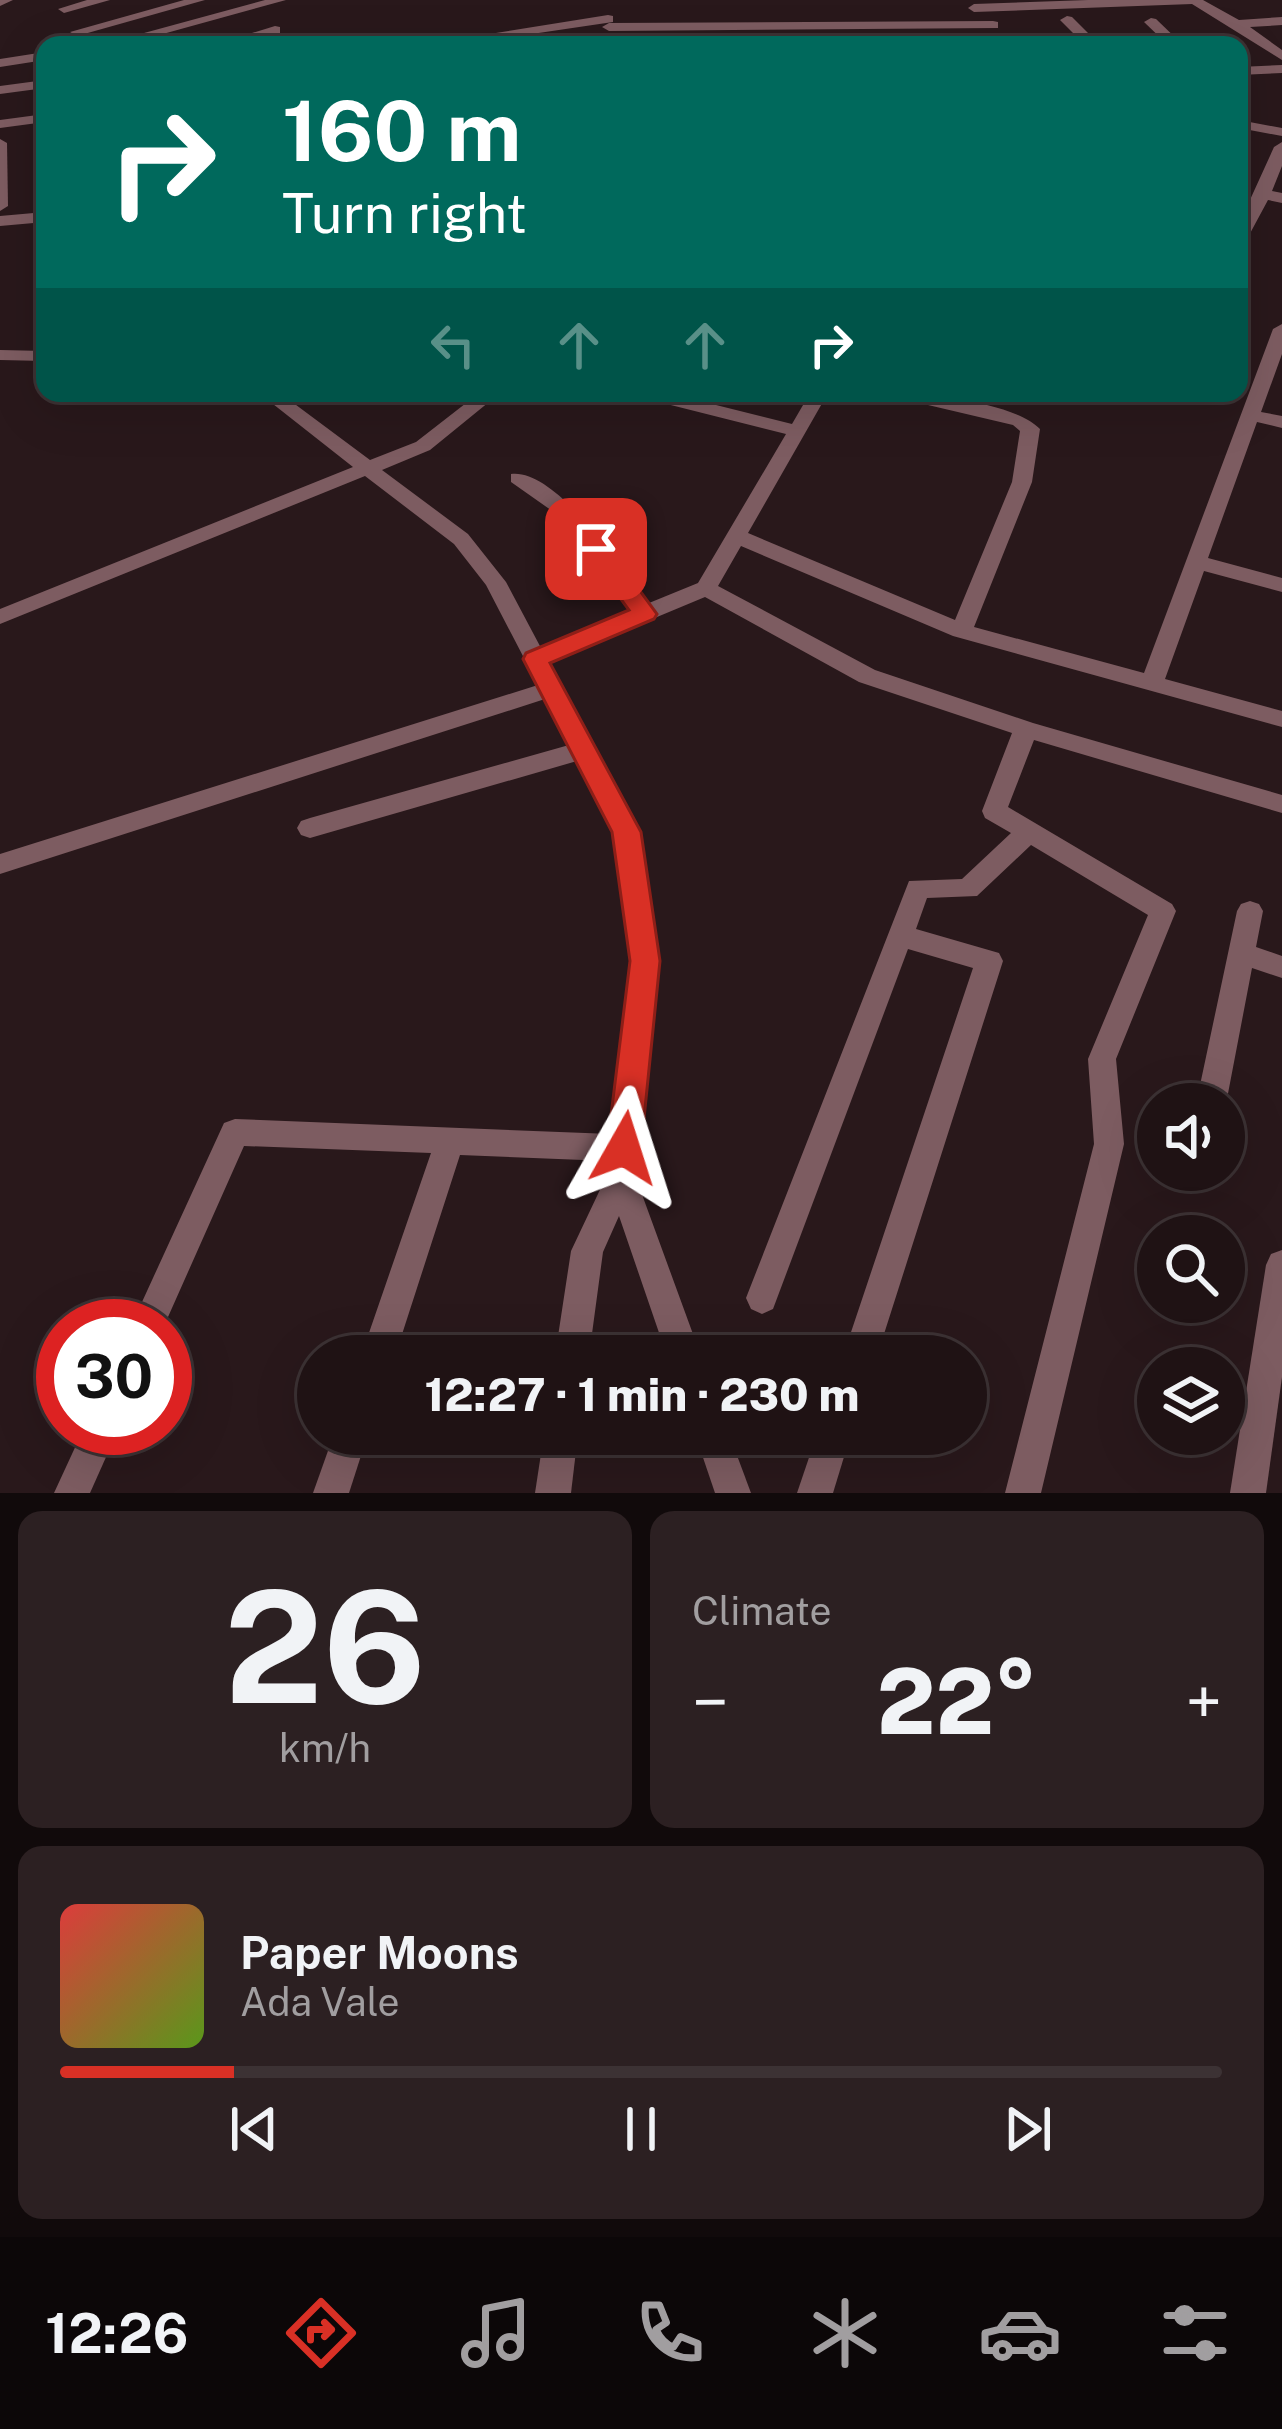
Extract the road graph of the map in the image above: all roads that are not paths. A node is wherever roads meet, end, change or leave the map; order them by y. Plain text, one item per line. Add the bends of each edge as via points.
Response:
1 (104, 0) edge
2 (199, 0) edge
3 (280, 0) edge
4 (606, 0) edge
5 (1194, 0) edge
6 (64, 9) dead end
7 (1067, 20) dead end
8 (1151, 22) dead end
9 (1282, 22) edge
10 (609, 23) junction
11 (1238, 24) junction
12 (275, 30) dead end
13 (77, 32) dead end
14 (141, 36) edge
15 (253, 36) edge
16 (502, 36) edge
17 (613, 36) edge
18 (1084, 36) edge
19 (1166, 36) edge
20 (1282, 56) edge
21 (36, 57) edge
22 (0, 63) edge
23 (1282, 69) edge
24 (1248, 71) edge
25 (36, 85) edge
26 (0, 90) edge
27 (36, 119) edge
28 (0, 124) edge
29 (1248, 126) edge
30 (1282, 132) edge
31 (0, 142) edge
32 (1282, 147) edge
33 (1263, 194) junction
34 (1282, 198) edge
35 (0, 206) edge
36 (36, 218) edge
37 (0, 220) edge
38 (1248, 222) edge
39 (1282, 329) edge
40 (0, 355) edge
41 (36, 356) edge
42 (1277, 358) edge
43 (280, 402) edge
44 (479, 402) edge
45 (682, 402) edge
46 (814, 402) edge
47 (966, 402) edge
48 (1252, 415) junction
49 (1282, 422) edge
50 (797, 431) junction
51 (366, 466) junction
52 (518, 478) dead end
53 (736, 536) junction
54 (1198, 562) junction
55 (1282, 585) edge
56 (706, 588) junction
57 (645, 614) junction
58 (0, 617) edge
59 (961, 631) junction
60 (536, 659) junction
61 (1152, 682) junction
62 (551, 689) junction
63 (1282, 719) edge
64 (1026, 729) junction
65 (584, 750) junction
66 (1282, 804) edge
67 (310, 829) dead end
68 (1029, 831) junction
69 (0, 864) edge
70 (1250, 911) dead end
71 (901, 935) junction
72 (1243, 953) junction
73 (1282, 967) edge
74 (1215, 1083) edge
75 (450, 1141) junction
76 (623, 1163) junction
77 (1282, 1265) edge
78 (762, 1298) dead end
79 (159, 1299) edge
80 (384, 1335) edge
81 (575, 1335) edge
82 (677, 1335) edge
83 (867, 1335) edge
84 (90, 1455) edge
85 (344, 1455) edge
86 (558, 1455) edge
87 (719, 1455) edge
88 (827, 1455) edge
89 (72, 1493) edge
90 (331, 1493) edge
91 (553, 1493) edge
92 (733, 1493) edge
93 (814, 1493) edge
94 (1023, 1493) edge
95 (1248, 1493) edge

1 - 6 street
2 - 13 street
3 - 14 street
4 - 10 street
5 - 10 street via 977,5 993,26 952,28
5 - 11 street
7 - 18 street
8 - 19 street
9 - 11 street
10 - 16 street
10 - 17 street
11 - 20 street
12 - 15 street
21 - 22 street
23 - 24 street
25 - 26 street
27 - 28 street
29 - 30 street
31 - 35 street
32 - 33 street
33 - 34 street
33 - 38 street
36 - 37 street
39 - 42 street
40 - 41 street
42 - 48 street
43 - 51 street
44 - 51 street via 423,446
45 - 50 street
46 - 50 street
47 - 59 street via 1030,429 1022,482
48 - 49 street
48 - 54 street
50 - 53 street
51 - 58 street
51 - 60 street via 461,538
52 - 57 street via 572,517
53 - 56 street
53 - 59 street
54 - 55 street
54 - 61 street
56 - 57 street
56 - 64 street via 867,676
57 - 60 street
59 - 61 street
60 - 62 street
61 - 63 street
62 - 65 street
62 - 69 street
64 - 66 street
64 - 68 street via 994,811
65 - 67 street
65 - 76 street via 627,832 645,961
68 - 71 street via 968,889 918,887
68 - 94 street via 1163,911 1102,1059 1109,1144
70 - 72 street
71 - 78 street
71 - 83 street via 989,961
72 - 73 street
72 - 74 street
75 - 76 street
75 - 79 street via 235,1132
75 - 80 street
76 - 81 street via 587,1251
76 - 82 street
77 - 95 street
84 - 89 street
85 - 90 street
86 - 91 street
87 - 92 street
88 - 93 street

